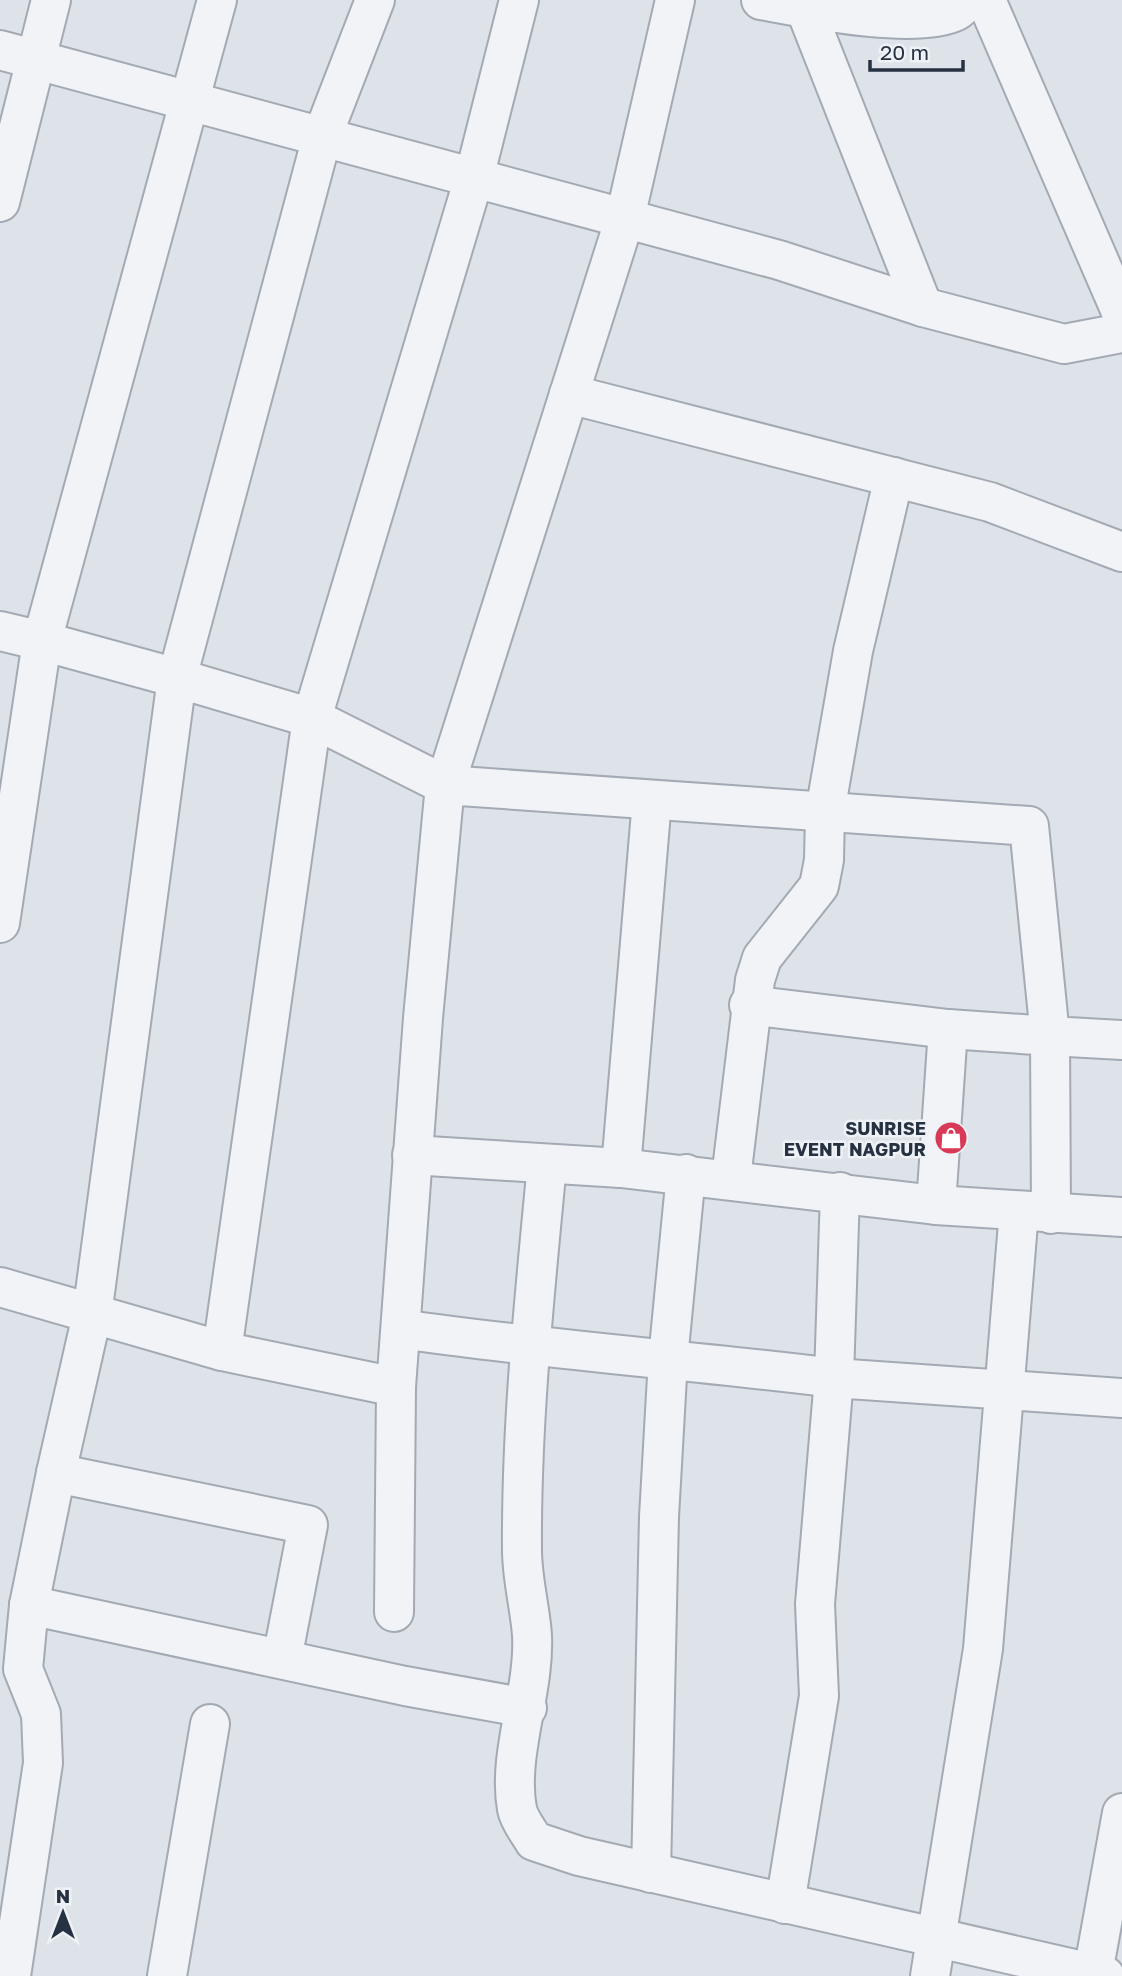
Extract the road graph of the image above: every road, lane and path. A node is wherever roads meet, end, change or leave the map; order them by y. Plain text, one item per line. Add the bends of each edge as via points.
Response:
1 (51, 0) edge
2 (217, 0) edge
3 (375, 0) edge
4 (519, 0) edge
5 (675, 0) edge
6 (761, 0) edge
7 (967, 0) edge
8 (986, 0) edge
9 (805, 8) junction
10 (0, 50) edge
11 (37, 60) junction
12 (188, 101) junction
13 (323, 137) junction
14 (474, 178) junction
15 (0, 202) edge
16 (625, 218) junction
17 (923, 307) junction
18 (1122, 314) edge
19 (1122, 333) edge
20 (569, 394) junction
21 (894, 477) junction
22 (1122, 552) edge
23 (0, 631) edge
24 (42, 641) junction
25 (177, 678) junction
26 (312, 718) junction
27 (445, 785) junction
28 (652, 800) junction
29 (825, 812) junction
30 (0, 923) edge
31 (749, 1005) junction
32 (948, 1028) junction
33 (1051, 1036) junction
34 (1122, 1040) edge
35 (412, 1155) junction
36 (547, 1164) junction
37 (621, 1168) junction
38 (686, 1174) junction
39 (731, 1178) junction
40 (840, 1192) junction
41 (936, 1205) junction
42 (1035, 1213) junction
43 (1122, 1217) edge
44 (0, 1287) edge
45 (92, 1315) junction
46 (401, 1329) junction
47 (530, 1347) junction
48 (222, 1351) junction
49 (668, 1359) junction
50 (834, 1378) junction
51 (396, 1387) junction
52 (1003, 1389) junction
53 (1122, 1398) edge
54 (56, 1473) junction
55 (29, 1605) junction
56 (394, 1612) dead end
57 (282, 1659) junction
58 (527, 1708) junction
59 (210, 1724) dead end
60 (1122, 1812) edge
61 (651, 1873) junction
62 (785, 1904) junction
63 (937, 1939) junction
64 (1099, 1975) edge
65 (11, 1976) edge
66 (167, 1976) edge
67 (930, 1976) edge

1 - 11 street
2 - 12 street
3 - 13 street
4 - 14 street
5 - 16 street
6 - 9 street
7 - 9 street via 957,11 930,19
8 - 18 street
9 - 17 street
10 - 11 street
11 - 12 street
11 - 15 street
12 - 13 street
12 - 24 street
13 - 14 street
13 - 25 street
14 - 16 street
14 - 26 street
16 - 17 street via 779,260
16 - 20 street
17 - 19 street via 1064,344
20 - 21 street
20 - 27 street
21 - 22 street via 990,502
21 - 29 street via 853,651
23 - 24 street
24 - 25 street
24 - 30 street
25 - 26 street
25 - 45 street
26 - 27 street
26 - 48 street
27 - 28 street
27 - 35 street
28 - 29 street
28 - 37 street
29 - 31 street via 819,886 762,958
29 - 33 street via 1029,826
31 - 32 street
31 - 39 street
32 - 33 street
32 - 41 street
33 - 34 street
33 - 42 street
35 - 36 street
35 - 46 street
36 - 37 street
36 - 47 street
37 - 38 street
38 - 39 street
38 - 49 street
39 - 40 street
40 - 41 street
40 - 50 street
41 - 42 street
42 - 43 street
42 - 52 street
44 - 45 street
45 - 48 street
45 - 54 street
46 - 47 street
46 - 51 street
47 - 49 street
47 - 58 street via 522,1551 532,1634
48 - 51 street
49 - 50 street
49 - 61 street via 659,1517
50 - 52 street
50 - 62 street via 815,1604 819,1696
51 - 56 street
52 - 53 street
52 - 63 street via 983,1649
54 - 55 street
54 - 57 street via 308,1525
55 - 57 street
55 - 65 street via 23,1669 41,1714 43,1763
57 - 58 street
58 - 61 street via 515,1776 517,1812 534,1841
59 - 66 street
60 - 64 street
61 - 62 street
62 - 63 street
63 - 64 street
63 - 67 street

